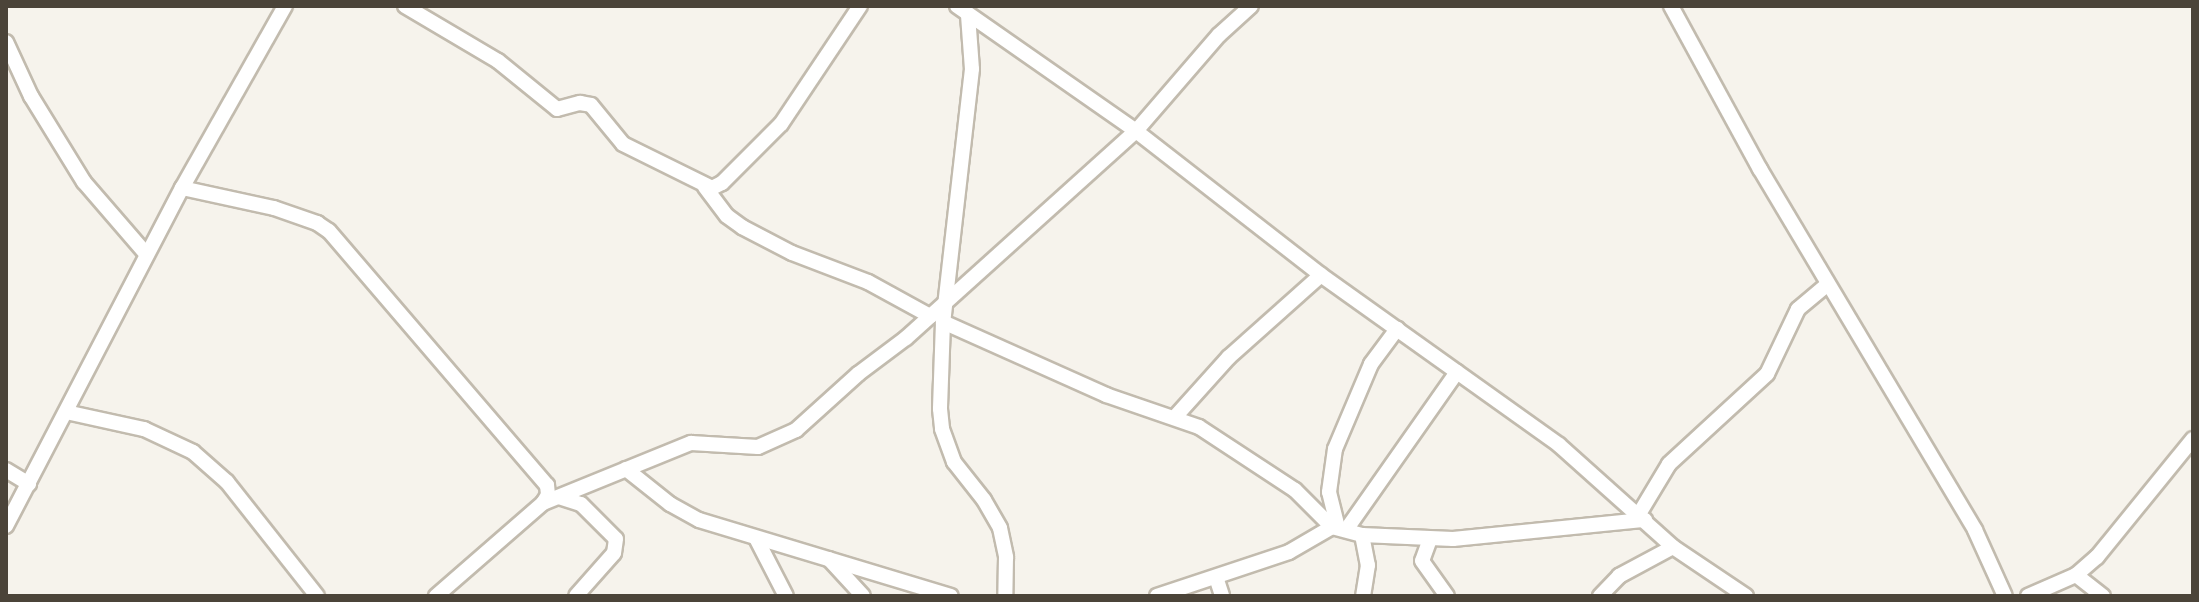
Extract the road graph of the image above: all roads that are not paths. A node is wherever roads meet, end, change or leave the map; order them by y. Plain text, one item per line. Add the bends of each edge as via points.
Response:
1 (285, 6) edge
2 (405, 6) edge
3 (860, 6) edge
4 (1251, 6) edge
5 (1671, 6) edge
6 (963, 10) edge
7 (6, 42) edge
8 (1136, 131) junction
9 (705, 187) junction
10 (182, 188) junction
11 (147, 255) junction
12 (1321, 275) junction
13 (1827, 285) junction
14 (946, 299) junction
15 (936, 319) junction
16 (1397, 329) junction
17 (1457, 372) junction
18 (66, 412) junction
19 (1175, 417) junction
20 (2193, 439) edge
21 (626, 469) junction
22 (6, 470) edge
23 (29, 484) junction
24 (559, 497) junction
25 (543, 503) junction
26 (1642, 517) junction
27 (6, 526) edge
28 (1338, 528) junction
29 (1362, 535) junction
30 (756, 538) junction
31 (1430, 539) junction
32 (1673, 547) junction
33 (829, 559) junction
34 (2076, 575) junction
35 (1216, 577) junction
36 (317, 596) edge
37 (436, 596) edge
38 (576, 596) edge
39 (786, 596) edge
40 (863, 596) edge
41 (951, 596) edge
42 (1005, 596) edge
43 (1157, 596) edge
44 (1222, 596) edge
45 (1363, 596) edge
46 (1447, 596) edge
47 (1600, 596) edge
48 (1746, 596) edge
49 (2005, 596) edge
50 (2028, 596) edge
51 (2103, 596) edge

1 - 10 street
2 - 9 street via 498,61 557,109 591,105 616,139
3 - 9 street via 781,124 717,187
4 - 8 street via 1224,29
5 - 13 street
6 - 8 street
6 - 14 street via 972,69
7 - 11 street via 31,96 84,182
8 - 12 street
8 - 14 street
9 - 15 street via 742,227 879,287
10 - 11 street
10 - 25 street via 274,208 329,231 542,476 548,495
11 - 18 street
12 - 16 street
12 - 19 street via 1229,357
13 - 26 street via 1798,309 1767,374 1669,464
13 - 49 street via 1975,530
14 - 15 street
15 - 19 street via 1106,395
15 - 21 street via 858,374 812,419 783,438 747,447 691,443
15 - 42 street via 942,429 954,462 1000,528
16 - 17 street
16 - 28 street via 1371,364 1335,449 1329,492
17 - 26 street via 1559,445
17 - 28 street
18 - 23 street
18 - 36 street via 144,429 193,452 227,482
19 - 28 street via 1286,484
20 - 34 street via 2110,544
21 - 24 street
21 - 30 street via 683,512
22 - 23 street
23 - 27 street
24 - 25 street
24 - 38 street via 581,504 616,539 614,553
25 - 37 street
26 - 31 street
26 - 32 street
28 - 29 street
28 - 35 street via 1289,552
29 - 31 street
29 - 45 street via 1368,565
30 - 33 street
30 - 39 street
31 - 46 street via 1422,561
32 - 47 street via 1619,576
32 - 48 street
33 - 40 street
33 - 41 street
34 - 50 street
34 - 51 street
35 - 43 street
35 - 44 street

